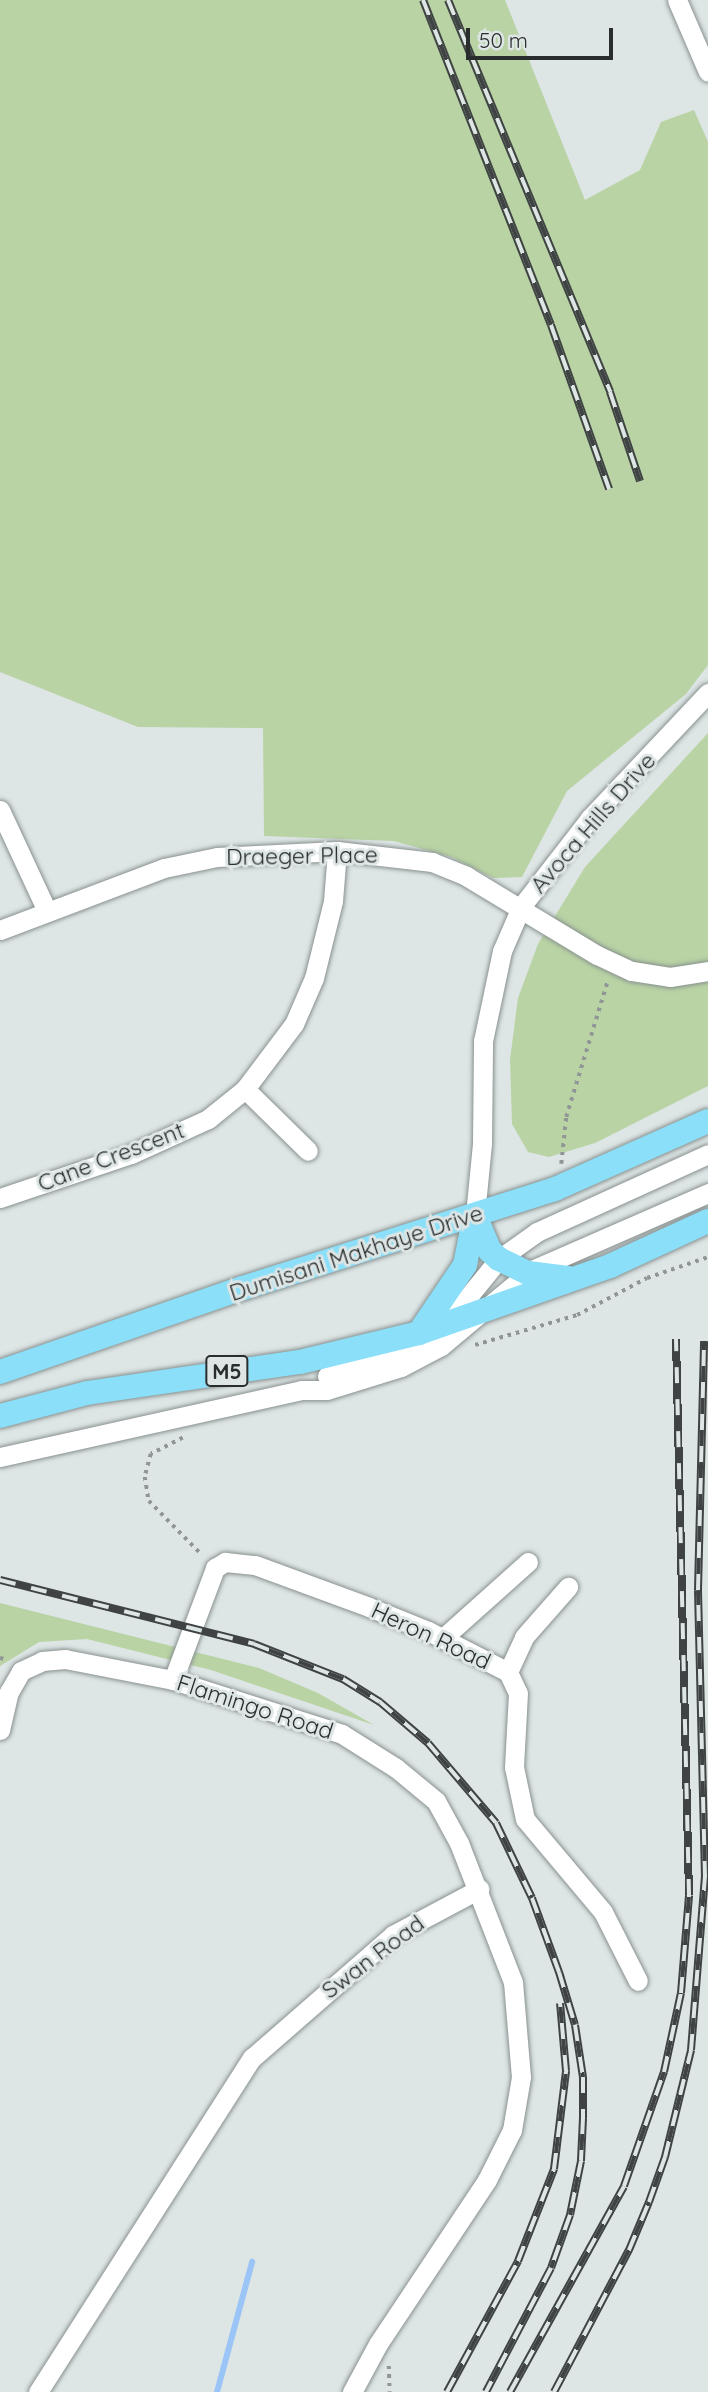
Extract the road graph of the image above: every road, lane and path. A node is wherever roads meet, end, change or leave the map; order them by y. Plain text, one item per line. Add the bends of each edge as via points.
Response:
1 (677, 0) edge
2 (708, 72) edge
3 (708, 693) edge
4 (0, 810) edge
5 (337, 851) junction
6 (521, 907) junction
7 (46, 909) junction
8 (0, 930) edge
9 (613, 965) junction
10 (708, 971) edge
11 (245, 1089) junction
12 (708, 1121) edge
13 (308, 1151) dead end
14 (708, 1154) edge
15 (561, 1166) dead end
16 (708, 1193) edge
17 (0, 1198) edge
18 (475, 1215) junction
19 (708, 1221) edge
20 (499, 1259) junction
21 (528, 1273) junction
22 (576, 1278) junction
23 (473, 1316) junction
24 (430, 1330) junction
25 (0, 1372) edge
26 (302, 1390) junction
27 (0, 1416) edge
28 (0, 1457) edge
29 (528, 1562) dead end
30 (568, 1587) dead end
31 (443, 1638) junction
32 (508, 1672) junction
33 (173, 1680) junction
34 (0, 1730) edge
35 (479, 1889) junction
36 (638, 1981) dead end
37 (38, 2392) edge
38 (352, 2392) edge

1 - 2 street
3 - 6 street, Avoca Hills Drive via 590,818
4 - 7 street
5 - 6 street, Draeger Place via 432,862
5 - 7 street, Draeger Place via 217,857 164,869
5 - 11 street, Cane Crescent via 333,901 314,978 294,1024
6 - 9 street, Draeger Place
6 - 18 street, Avoca Hills Drive via 502,951 483,1041 482,1143
7 - 8 street, Draeger Place
9 - 10 street, Draeger Place via 650,976
9 - 15 path via 566,1117
11 - 13 street
11 - 17 street, Cane Crescent via 208,1119 131,1154
12 - 18 main road, Dumisani Makhaye Drive via 597,1173
14 - 20 street via 537,1232
16 - 21 street
18 - 20 main road via 490,1251
18 - 24 main road via 465,1265
18 - 25 main road, Dumisani Makhaye Drive
19 - 22 main road, M5
20 - 21 main road
20 - 24 street
21 - 22 main road
21 - 23 street
22 - 23 main road, M5
23 - 24 main road, M5
23 - 26 street via 432,1352 401,1367 327,1390
24 - 26 street via 412,1347 322,1378
24 - 27 main road, M5 via 300,1363 88,1393
26 - 28 street
29 - 31 street
30 - 32 street via 524,1637
31 - 32 street, Heron Road
31 - 33 street, Heron Road via 255,1565 225,1562 215,1568
32 - 36 street, Heron Road via 518,1693 514,1767 525,1819 603,1912
33 - 34 street, Flamingo Road via 65,1659 42,1661 21,1671 9,1692
33 - 35 street, Flamingo Road via 342,1734 396,1768 436,1801
35 - 37 street, Swan Road via 393,1935 252,2058
35 - 38 street via 513,1982 520,2025 521,2077 512,2130 487,2180 378,2344

